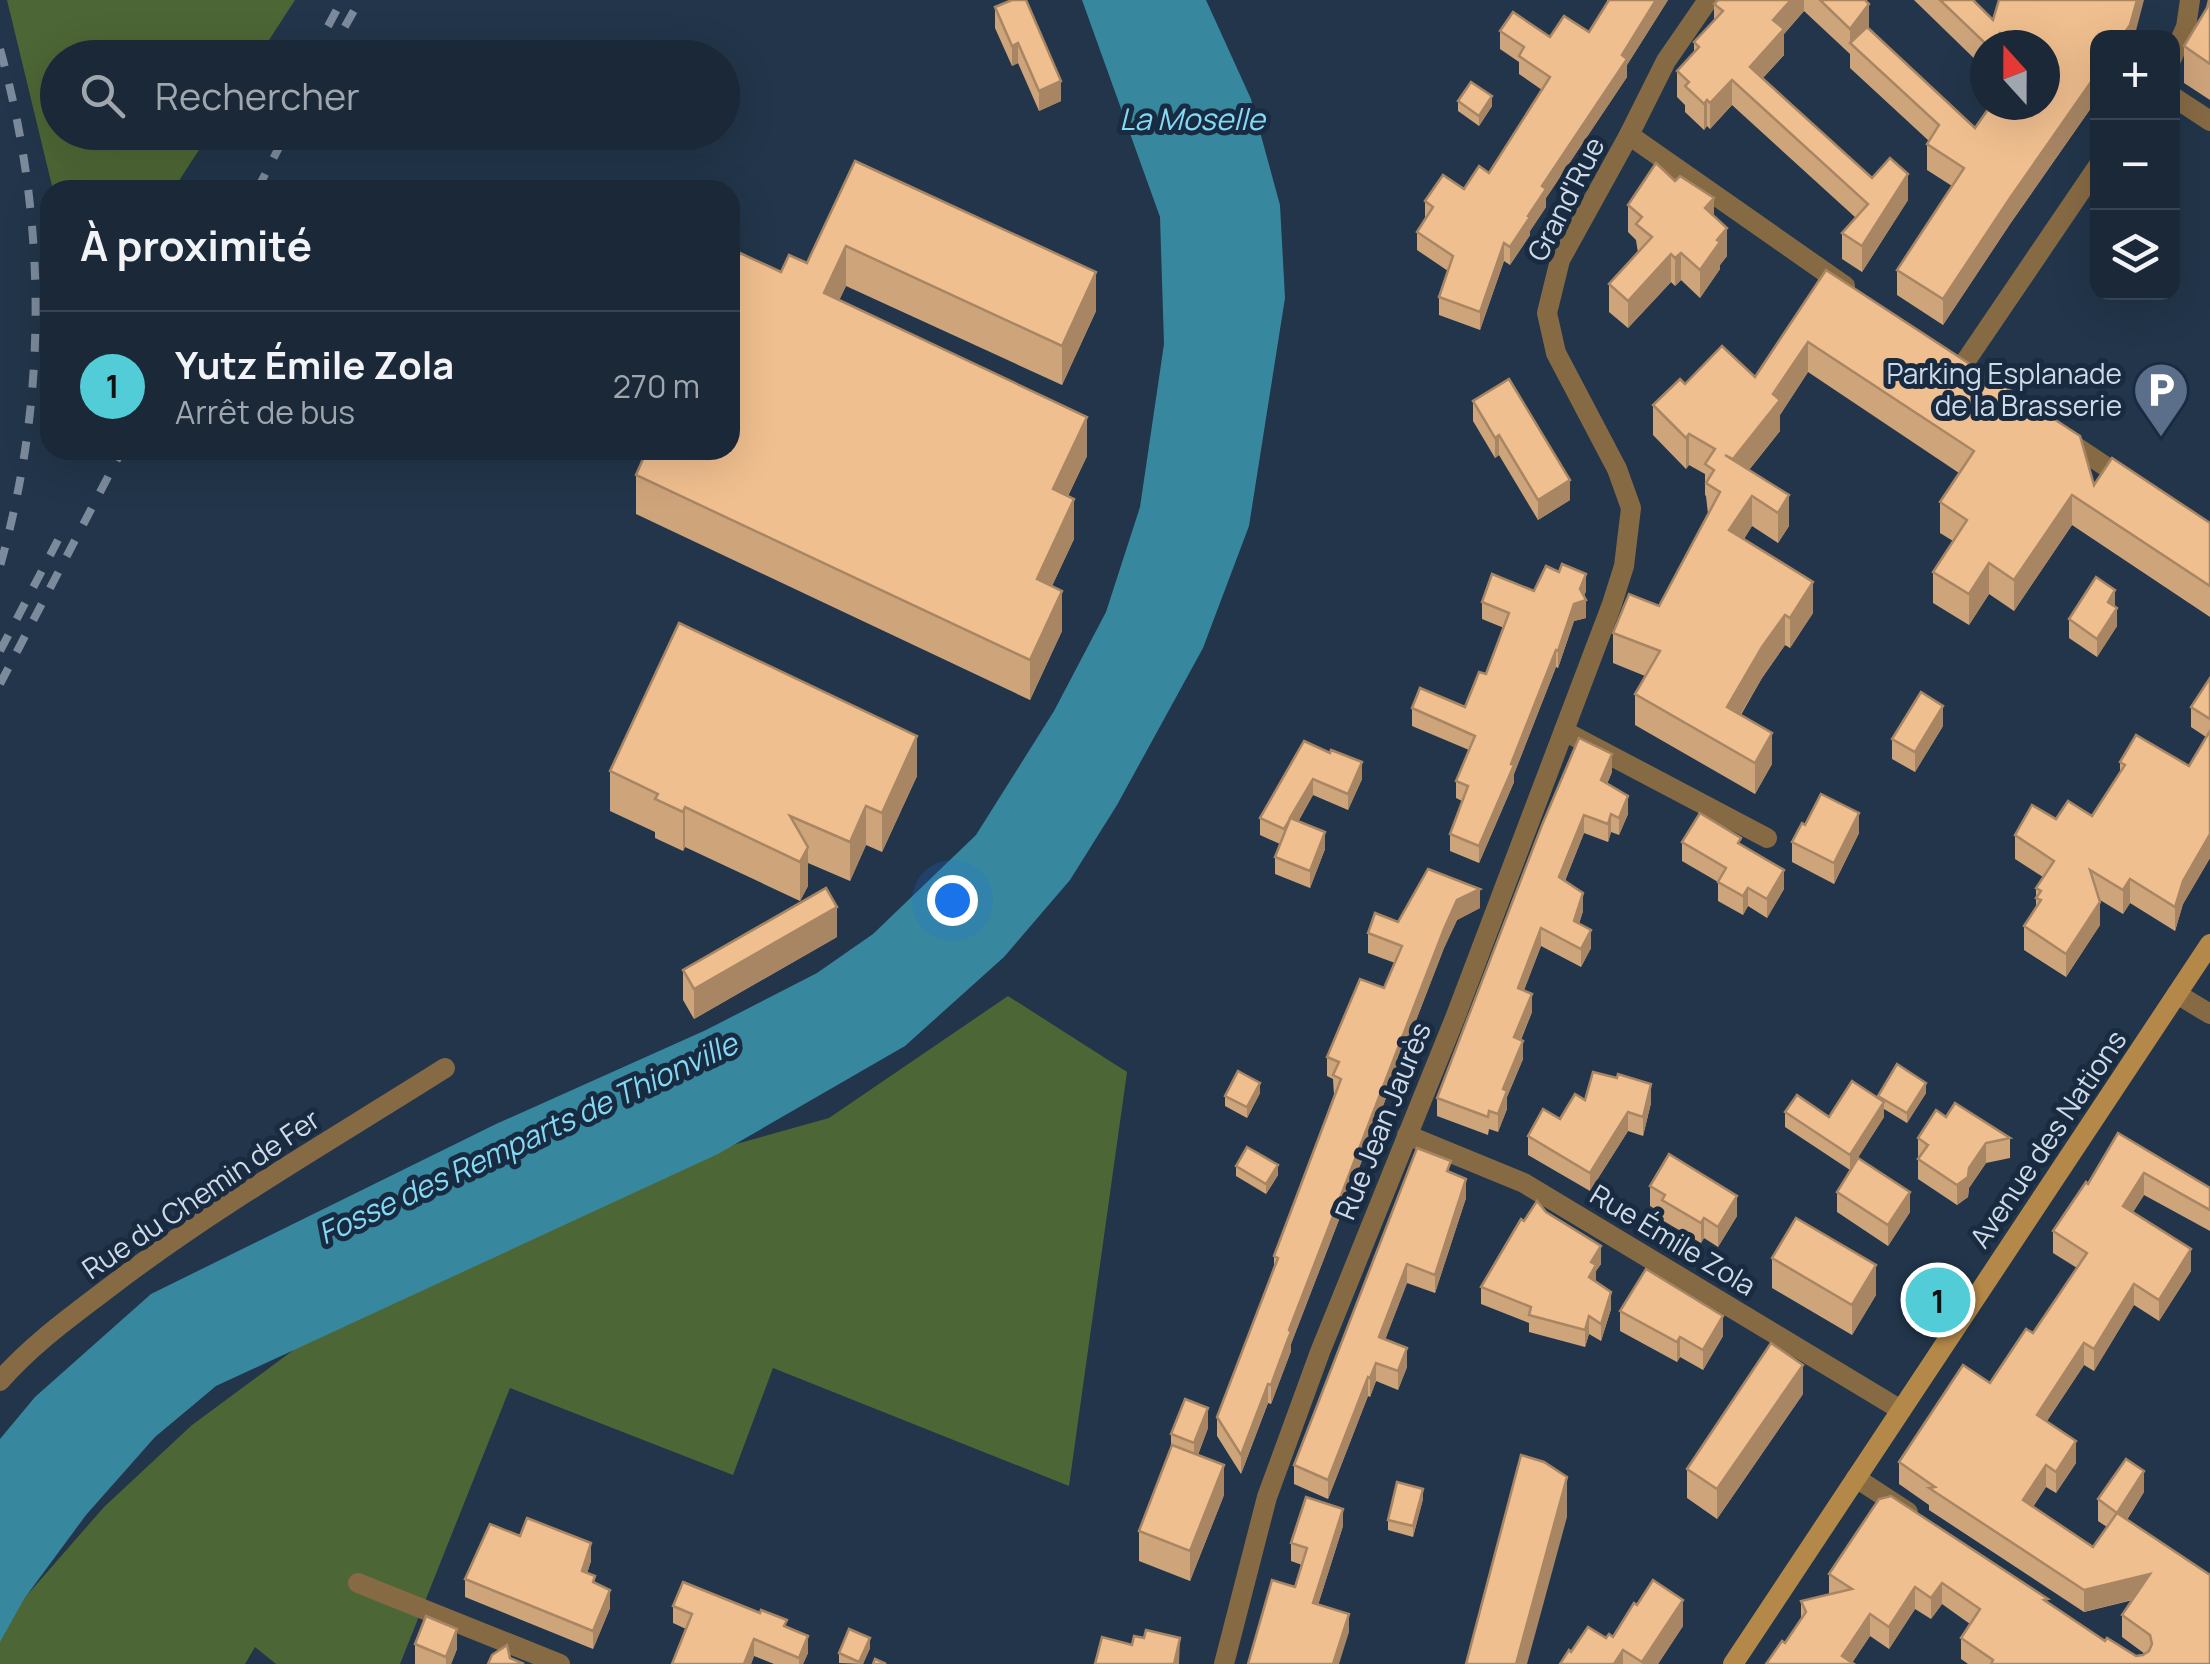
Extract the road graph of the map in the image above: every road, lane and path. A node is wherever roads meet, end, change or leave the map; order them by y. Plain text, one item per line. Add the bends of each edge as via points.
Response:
1 (1708, 0) edge
2 (2190, 0) edge
3 (2180, 40) edge
4 (2180, 101) edge
5 (2210, 121) edge
6 (1629, 135) junction
7 (2090, 177) edge
8 (1867, 302) edge
9 (1998, 394) edge
10 (2047, 426) edge
11 (2145, 492) edge
12 (1612, 604) joint
13 (1564, 730) junction
14 (1767, 838) dead end
15 (2210, 944) edge
16 (2177, 994) junction
17 (2210, 1014) edge
18 (445, 1068) dead end
19 (1407, 1135) junction
20 (0, 1381) edge
21 (1901, 1410) junction
22 (1856, 1478) junction
23 (1922, 1521) edge
24 (358, 1582) dead end
25 (560, 1664) edge
26 (1224, 1664) edge
27 (1733, 1664) edge

1 - 6 street, Grand'Rue via 1666,61
2 - 3 street
4 - 5 street
6 - 8 street
6 - 12 street, Grand'Rue via 1560,260 1547,313 1556,353 1631,508
7 - 9 street via 1953,362
10 - 11 street
12 - 13 street, Rue Jean Jaurès
13 - 14 street
13 - 19 street, Rue Jean Jaurès
15 - 16 main road, Avenue des Nations
16 - 17 street
16 - 21 main road, Avenue des Nations
18 - 20 street, Rue du Chemin de Fer via 166,1244 61,1324
19 - 21 street, Rue Émile Zola via 1524,1183
19 - 26 street, Rue Jean Jaurès via 1267,1497
21 - 22 main road, Avenue des Nations
22 - 23 street
22 - 27 main road, Avenue des Nations
24 - 25 street

